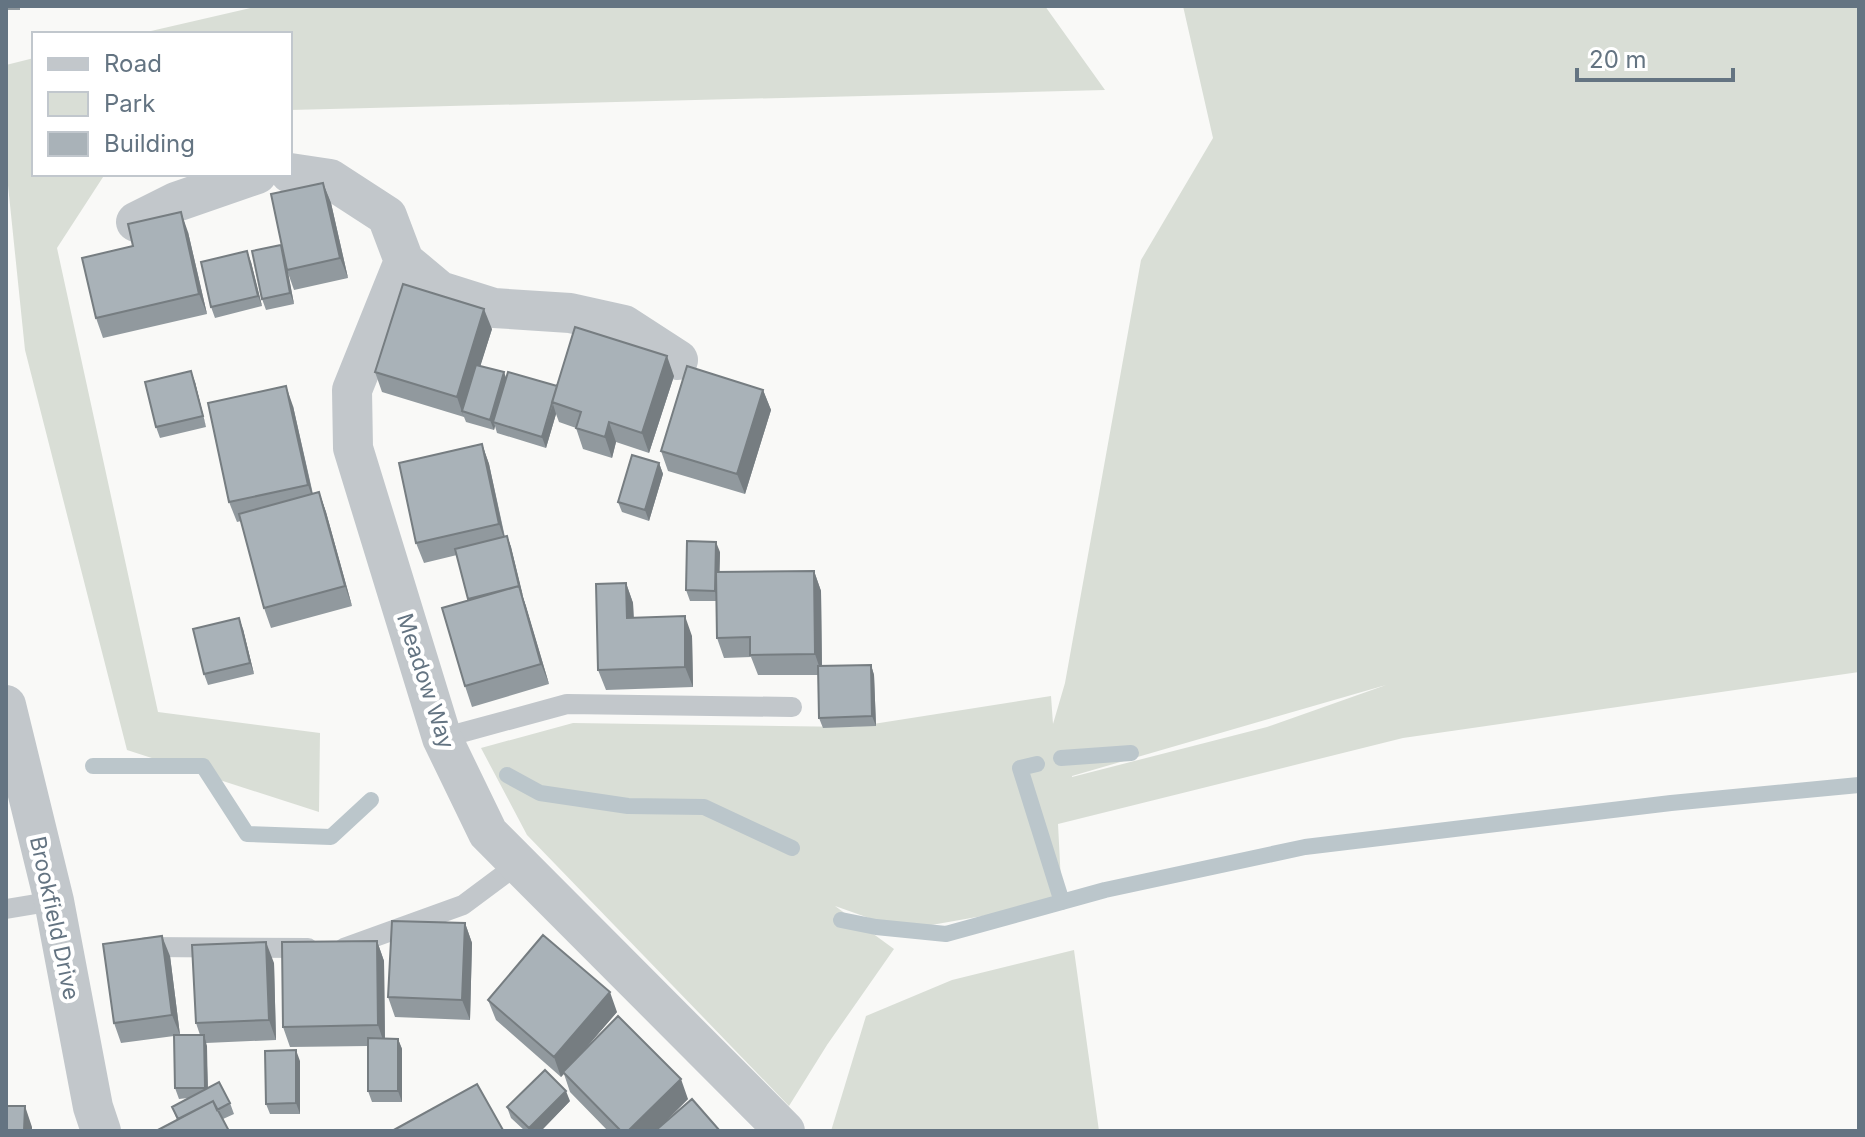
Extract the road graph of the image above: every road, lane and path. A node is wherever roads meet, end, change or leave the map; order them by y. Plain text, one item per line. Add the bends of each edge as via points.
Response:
1 (292, 173) edge
2 (251, 176) edge
3 (136, 222) edge
4 (404, 261) junction
5 (678, 360) dead end
6 (6, 705) edge
7 (792, 707) dead end
8 (442, 738) junction
9 (518, 864) junction
10 (54, 901) junction
11 (6, 909) edge
12 (146, 947) edge
13 (101, 1131) edge
14 (785, 1131) edge

1 - 4 street via 330,179 387,216
2 - 3 street
4 - 5 street via 440,291 494,308 570,313 624,325
4 - 8 street, Meadow Way via 352,390 353,448
6 - 10 street, Brookfield Drive
7 - 8 lane via 567,704
8 - 9 street, Meadow Way via 488,833
9 - 12 lane via 463,905 348,948
9 - 14 street, Meadow Way
10 - 11 lane
10 - 13 street, Brookfield Drive

